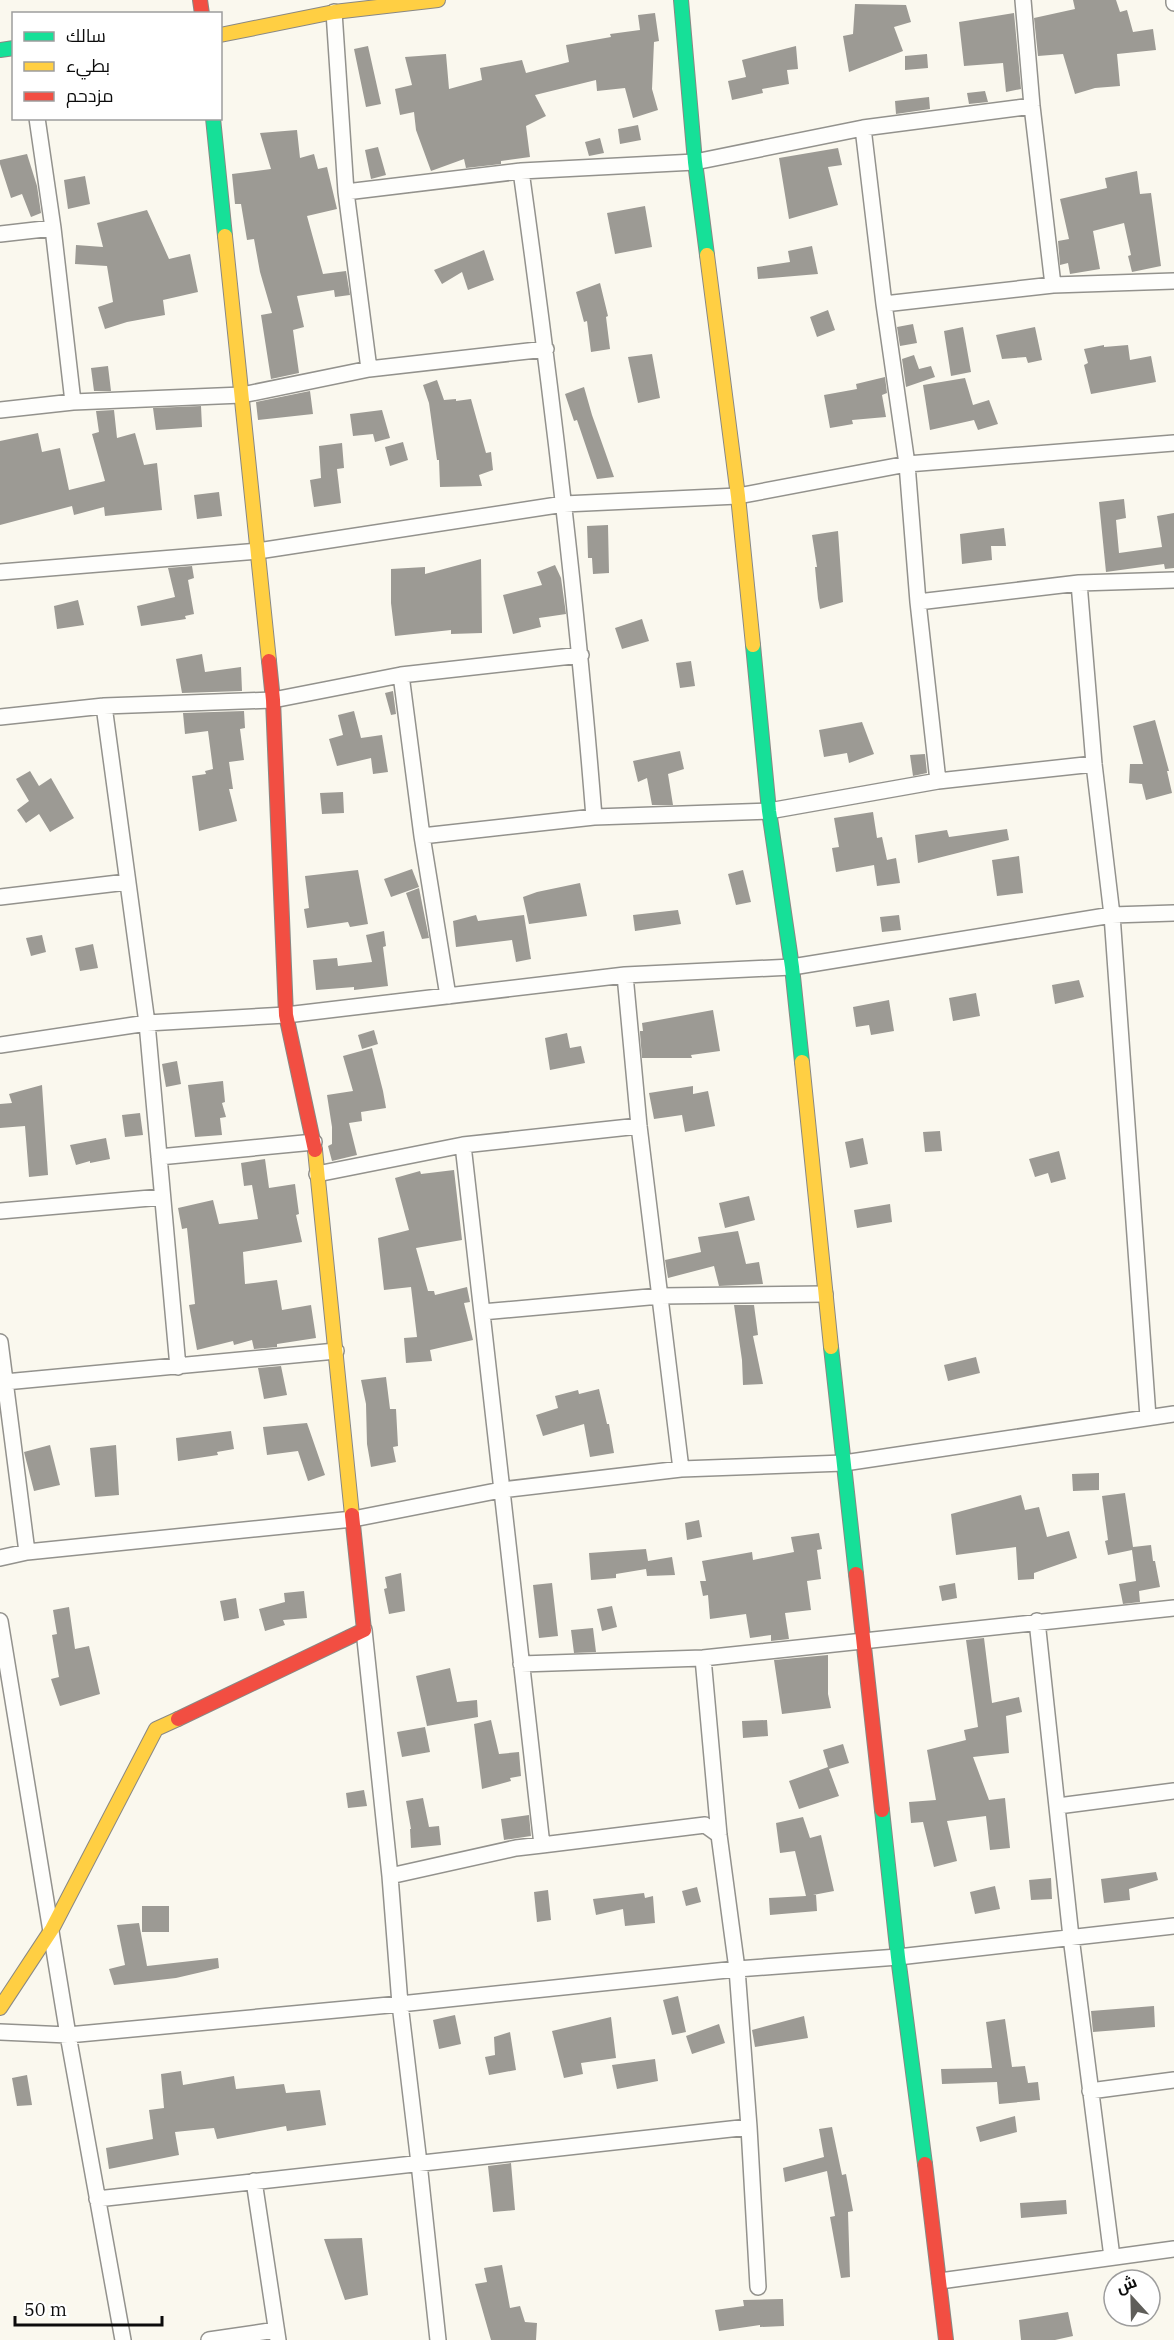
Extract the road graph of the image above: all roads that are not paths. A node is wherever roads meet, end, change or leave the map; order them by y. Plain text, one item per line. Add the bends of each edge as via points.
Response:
1 (438, 0) edge
2 (681, 0) edge
3 (1023, 0) edge
4 (334, 12) junction
5 (222, 35) edge
6 (1032, 106) junction
7 (37, 120) edge
8 (213, 120) edge
9 (864, 128) junction
10 (695, 162) junction
11 (521, 171) junction
12 (346, 192) junction
13 (53, 228) junction
14 (0, 234) edge
15 (1174, 281) edge
16 (1053, 285) junction
17 (884, 304) junction
18 (546, 349) junction
19 (369, 369) junction
20 (242, 395) junction
21 (73, 402) junction
22 (0, 410) edge
23 (1174, 443) edge
24 (907, 464) junction
25 (738, 496) junction
26 (564, 504) junction
27 (258, 551) junction
28 (0, 572) edge
29 (1174, 580) edge
30 (1079, 583) junction
31 (918, 602) junction
32 (581, 656) junction
33 (401, 675) junction
34 (273, 700) junction
35 (104, 706) junction
36 (0, 717) edge
37 (1094, 764) junction
38 (938, 781) junction
39 (770, 811) junction
40 (594, 817) junction
41 (422, 836) junction
42 (127, 882) junction
43 (0, 897) edge
44 (1174, 913) edge
45 (1112, 915) junction
46 (792, 968) junction
47 (625, 975) junction
48 (448, 996) junction
49 (286, 1015) junction
50 (147, 1023) junction
51 (0, 1045) edge
52 (639, 1126) junction
53 (314, 1142) junction
54 (463, 1145) junction
55 (159, 1157) junction
56 (317, 1174) junction
57 (162, 1197) junction
58 (0, 1212) edge
59 (825, 1294) junction
60 (660, 1296) junction
61 (482, 1312) junction
62 (0, 1342) edge
63 (336, 1351) junction
64 (178, 1367) junction
65 (5, 1382) junction
66 (1174, 1414) edge
67 (1148, 1417) junction
68 (844, 1463) junction
69 (681, 1469) junction
70 (501, 1490) junction
71 (353, 1519) junction
72 (27, 1552) junction
73 (0, 1558) edge
74 (1174, 1608) edge
75 (0, 1621) edge
76 (1037, 1621) junction
77 (364, 1630) junction
78 (864, 1641) junction
79 (704, 1658) junction
80 (521, 1664) junction
81 (1174, 1791) edge
82 (1058, 1806) junction
83 (719, 1835) junction
84 (542, 1845) junction
85 (390, 1876) junction
86 (1174, 1926) edge
87 (52, 1929) junction
88 (1071, 1937) junction
89 (898, 1957) junction
90 (737, 1969) junction
91 (400, 2004) junction
92 (0, 2008) edge
93 (0, 2032) edge
94 (68, 2035) junction
95 (1174, 2080) edge
96 (1090, 2091) junction
97 (749, 2127) junction
98 (419, 2163) junction
99 (254, 2181) junction
100 (97, 2199) junction
101 (1174, 2249) edge
102 (1112, 2257) junction
103 (940, 2281) junction
104 (758, 2287) dead end
105 (277, 2335) edge
106 (123, 2340) edge
107 (209, 2340) edge
108 (438, 2340) edge
109 (946, 2340) edge

1 - 4 street
2 - 10 street
3 - 6 street
4 - 5 street
4 - 12 street
6 - 9 street
6 - 16 street
7 - 13 street
8 - 20 street
9 - 10 street
9 - 17 street
10 - 11 street
10 - 25 street
11 - 12 street
11 - 18 street
12 - 19 street
13 - 14 street
13 - 21 street
15 - 16 street
16 - 17 street
17 - 24 street
18 - 19 street
18 - 26 street
19 - 20 street
20 - 21 street
20 - 27 street
21 - 22 street
23 - 24 street
24 - 25 street
24 - 31 street
25 - 26 street
25 - 39 street
26 - 27 street
26 - 32 street
27 - 28 street
27 - 34 street
29 - 30 street
30 - 31 street
30 - 37 street
31 - 38 street
32 - 33 street
32 - 40 street
33 - 34 street
33 - 41 street
34 - 35 street
34 - 49 street
35 - 36 street
35 - 42 street
37 - 38 street
37 - 45 street
38 - 39 street
39 - 40 street
39 - 46 street
40 - 41 street
41 - 48 street
42 - 43 street
42 - 50 street
44 - 45 street
45 - 46 street
45 - 67 street
46 - 47 street
46 - 59 street
47 - 48 street
47 - 52 street
48 - 49 street
49 - 50 street
49 - 53 street
50 - 51 street
50 - 55 street
52 - 54 street
52 - 60 street
53 - 55 street
53 - 56 street
54 - 56 street
54 - 61 street
55 - 57 street
56 - 63 street
57 - 58 street
57 - 64 street
59 - 60 street
59 - 68 street
60 - 61 street
60 - 69 street
61 - 70 street
62 - 65 street
63 - 64 street
63 - 71 street
64 - 65 street
65 - 72 street
66 - 67 street
67 - 68 street
68 - 69 street
68 - 78 street
69 - 70 street
70 - 71 street
70 - 80 street
71 - 72 street
71 - 77 street
72 - 73 street
74 - 76 street
75 - 87 street
76 - 78 street
76 - 82 street
77 - 85 street
77 - 87 street via 156,1729
78 - 79 street
78 - 89 street
79 - 80 street
79 - 83 street
80 - 84 street
81 - 82 street
82 - 88 street
83 - 84 street via 705,1825
83 - 90 street
84 - 85 street
85 - 91 street
86 - 88 street
87 - 92 street
87 - 94 street
88 - 89 street
88 - 96 street
89 - 90 street
89 - 103 street
90 - 91 street
90 - 97 street
91 - 94 street
91 - 98 street
93 - 94 street
94 - 100 street
95 - 96 street
96 - 102 street
97 - 98 street
97 - 104 street
98 - 99 street
98 - 108 street
99 - 100 street
99 - 105 street
100 - 106 street
101 - 102 street
102 - 103 street
103 - 109 street
105 - 107 street

